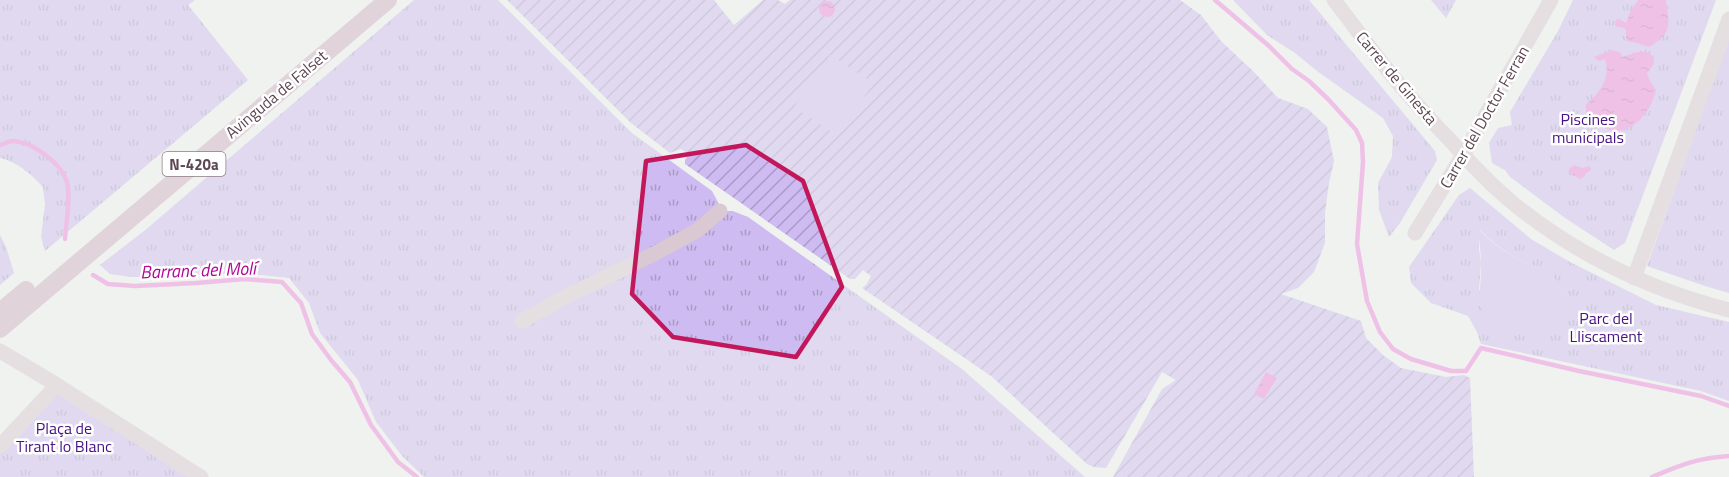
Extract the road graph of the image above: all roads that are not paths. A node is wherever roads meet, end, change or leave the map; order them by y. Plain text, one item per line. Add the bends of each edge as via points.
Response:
1 (369, 0) edge
2 (388, 0) edge
3 (1334, 0) edge
4 (1551, 0) edge
5 (1729, 19) edge
6 (1463, 155) junction
7 (720, 211) dead end
8 (1415, 234) dead end
9 (1634, 278) junction
10 (1729, 310) edge
11 (0, 312) edge
12 (522, 321) dead end
13 (0, 329) edge
14 (0, 351) edge
15 (57, 386) junction
16 (0, 446) edge
17 (201, 477) edge

1 - 11 main road, Avinguda de Falset / N-420a
2 - 13 main road, Avinguda de Falset / N-420a
3 - 6 street, Carrer de Ginesta via 1406,92
4 - 6 street, Carrer del Doctor Ferran
5 - 9 street
6 - 8 street, Carrer del Doctor Ferran
6 - 9 street, Carrer de Ginesta via 1513,204 1553,233
7 - 12 street via 698,230
9 - 10 street, Carrer de Ginesta
14 - 15 street
15 - 16 street
15 - 17 street

